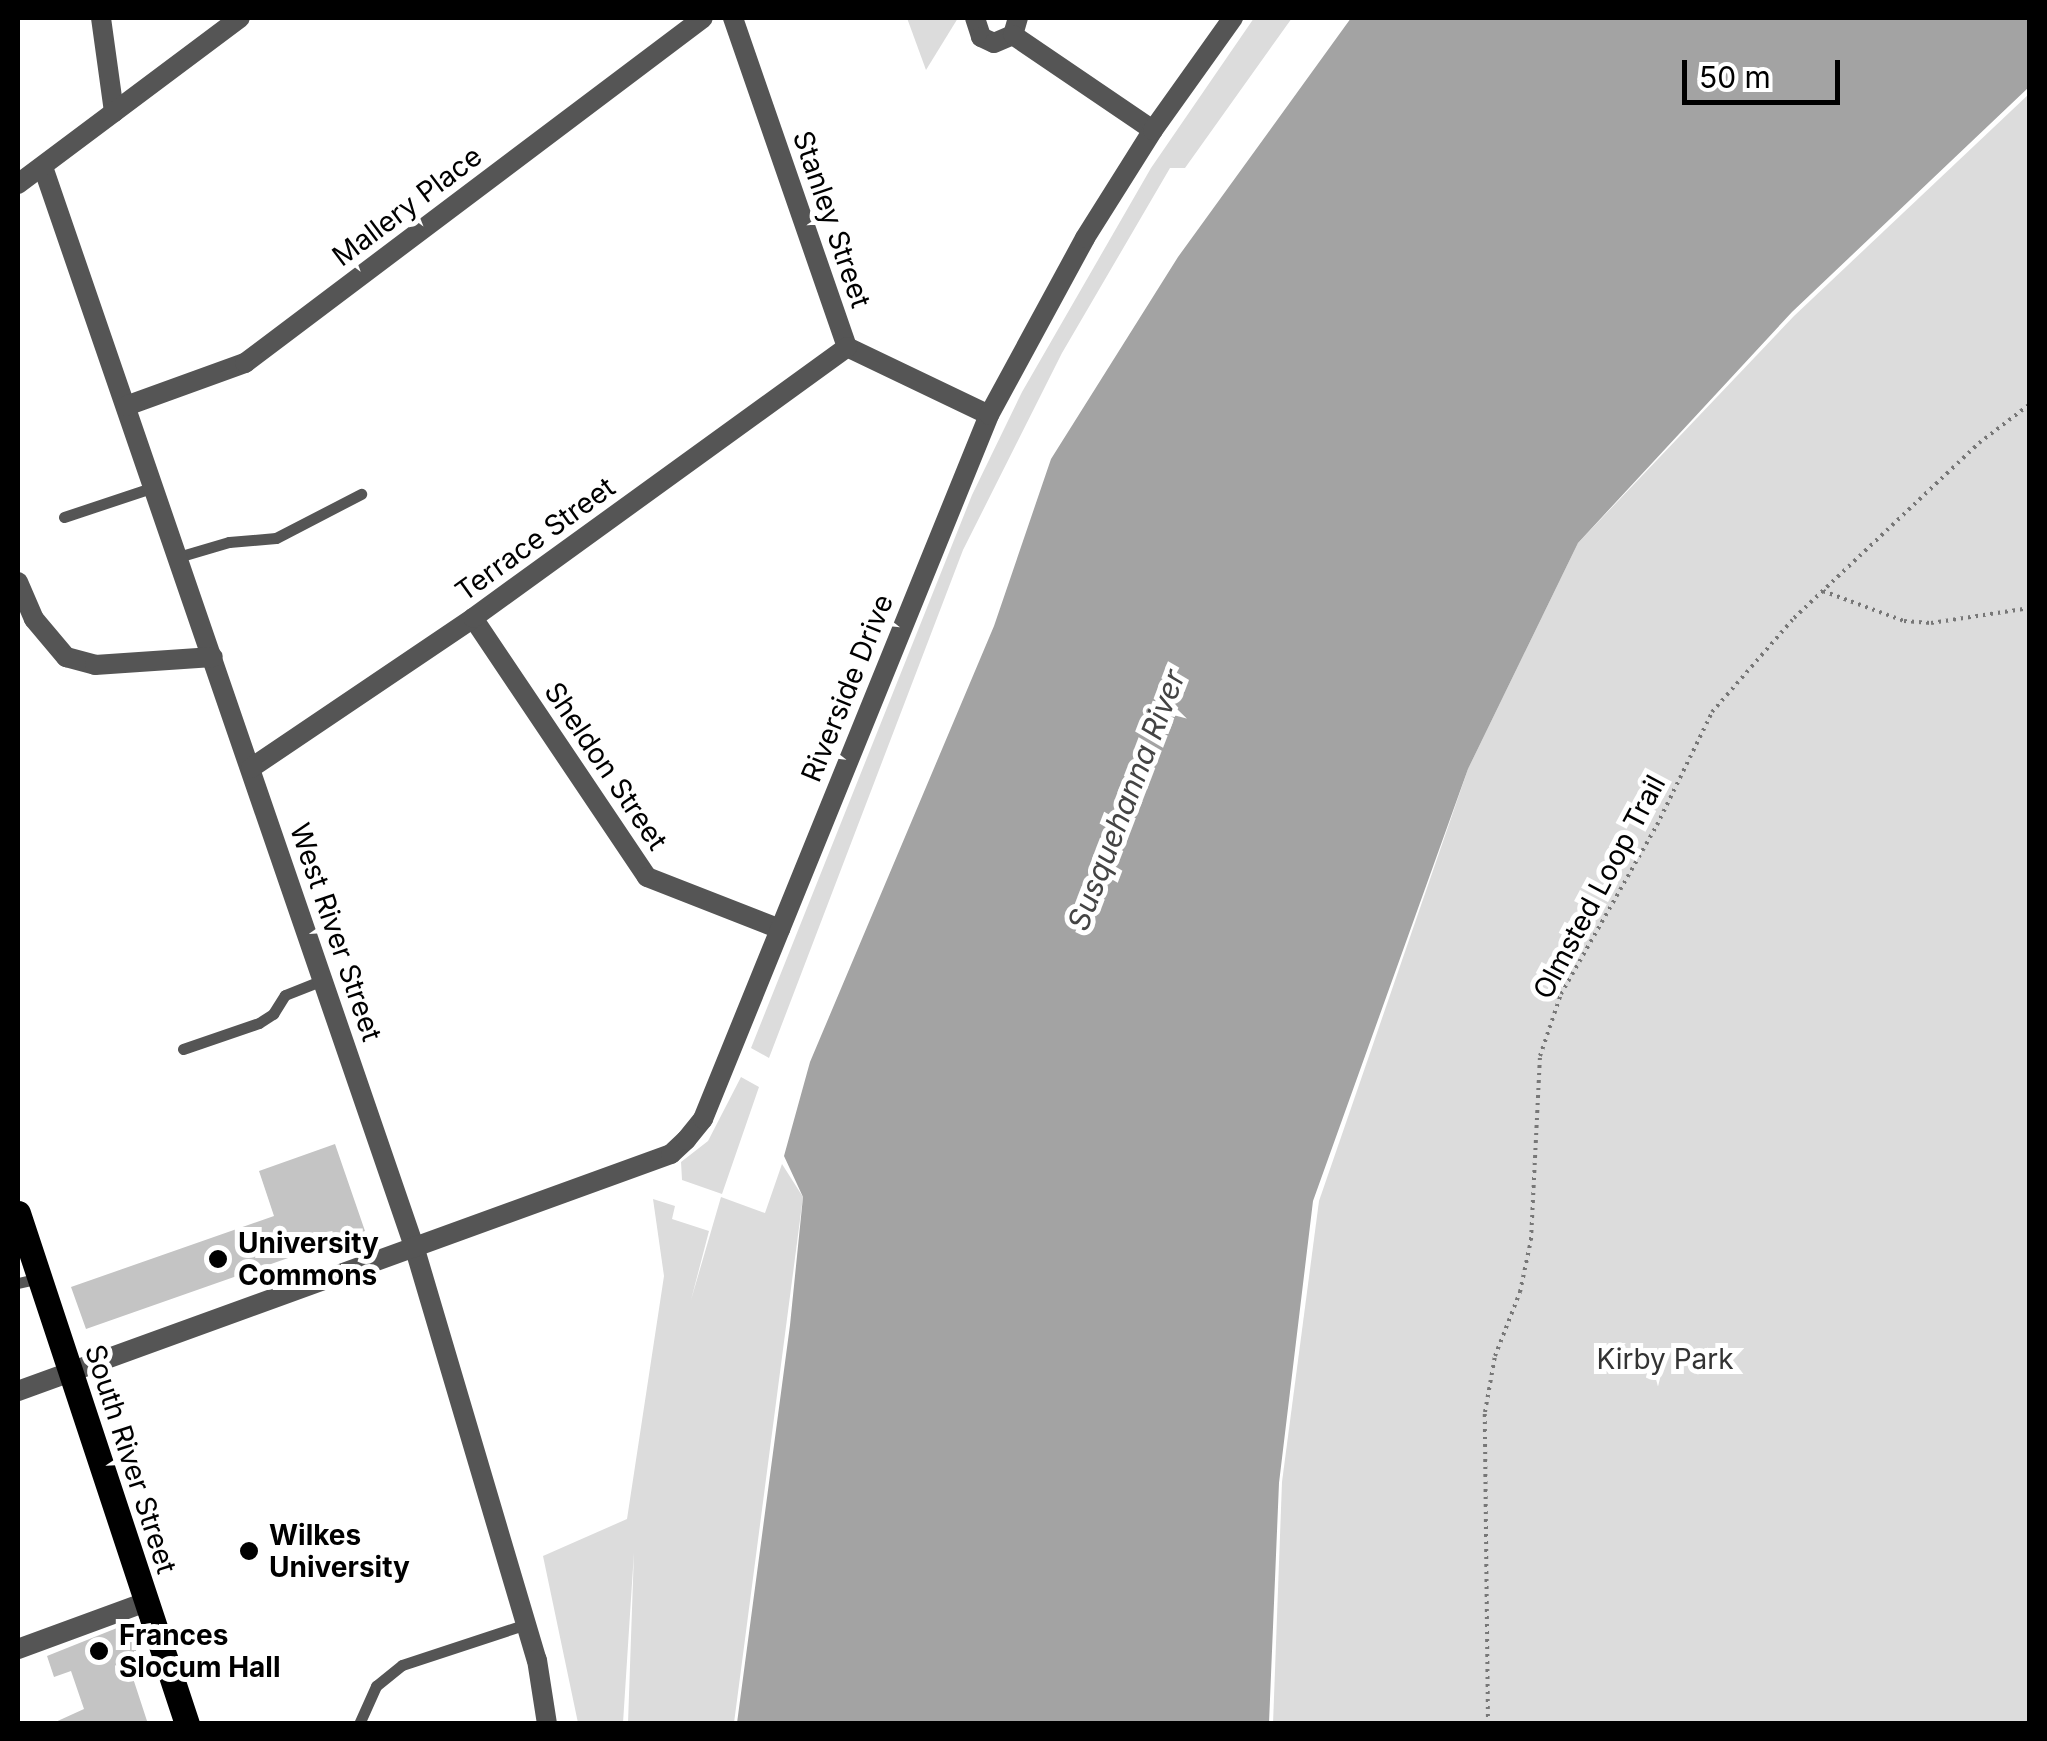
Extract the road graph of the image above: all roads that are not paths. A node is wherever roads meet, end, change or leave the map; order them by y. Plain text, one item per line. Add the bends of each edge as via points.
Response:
1 (101, 18) edge
2 (240, 18) edge
3 (702, 18) edge
4 (734, 18) edge
5 (975, 18) edge
6 (1233, 18) edge
7 (1016, 26) edge
8 (114, 112) junction
9 (1153, 130) junction
10 (43, 167) junction
11 (18, 183) edge
12 (847, 347) junction
13 (126, 406) junction
14 (989, 414) junction
15 (154, 487) junction
16 (361, 494) dead end
17 (64, 516) dead end
18 (178, 557) junction
19 (18, 582) edge
20 (473, 618) junction
21 (212, 657) junction
22 (250, 768) junction
23 (780, 929) junction
24 (323, 980) junction
25 (183, 1049) dead end
26 (18, 1213) edge
27 (414, 1246) junction
28 (29, 1280) edge
29 (72, 1372) junction
30 (18, 1391) edge
31 (146, 1602) junction
32 (527, 1624) junction
33 (18, 1649) edge
34 (186, 1724) edge
35 (359, 1724) edge
36 (547, 1724) edge

1 - 8 street
2 - 8 street
3 - 13 street, Mallery Place via 245,363
4 - 12 street, Stanley Street
5 - 7 street via 987,41 1001,42
6 - 9 street, Riverside Drive
7 - 9 street
8 - 10 street
9 - 14 street, Riverside Drive
10 - 11 street
10 - 13 street, West River Street
12 - 14 street, Stanley Street
12 - 20 street, Terrace Street
13 - 15 street, West River Street
14 - 23 street, Riverside Drive
15 - 17 lane
15 - 18 street, West River Street
16 - 18 lane via 276,538 229,542
18 - 21 street, West River Street
19 - 21 street via 34,619 66,657 95,665
20 - 22 street, Terrace Street
20 - 23 street, Sheldon Street via 647,876
21 - 22 street, West River Street
22 - 24 street, West River Street
23 - 27 street, Riverside Drive via 703,1119 670,1154
24 - 25 lane via 285,995 259,1023
24 - 27 street, West River Street
26 - 28 main road, South River Street
27 - 29 street, Riverside Drive
27 - 32 street, West River Street
28 - 29 main road, South River Street
29 - 30 street, Riverside Drive
29 - 31 main road, South River Street
31 - 33 street
31 - 34 main road, South River Street
32 - 35 lane via 402,1665 376,1686
32 - 36 street, West River Street

